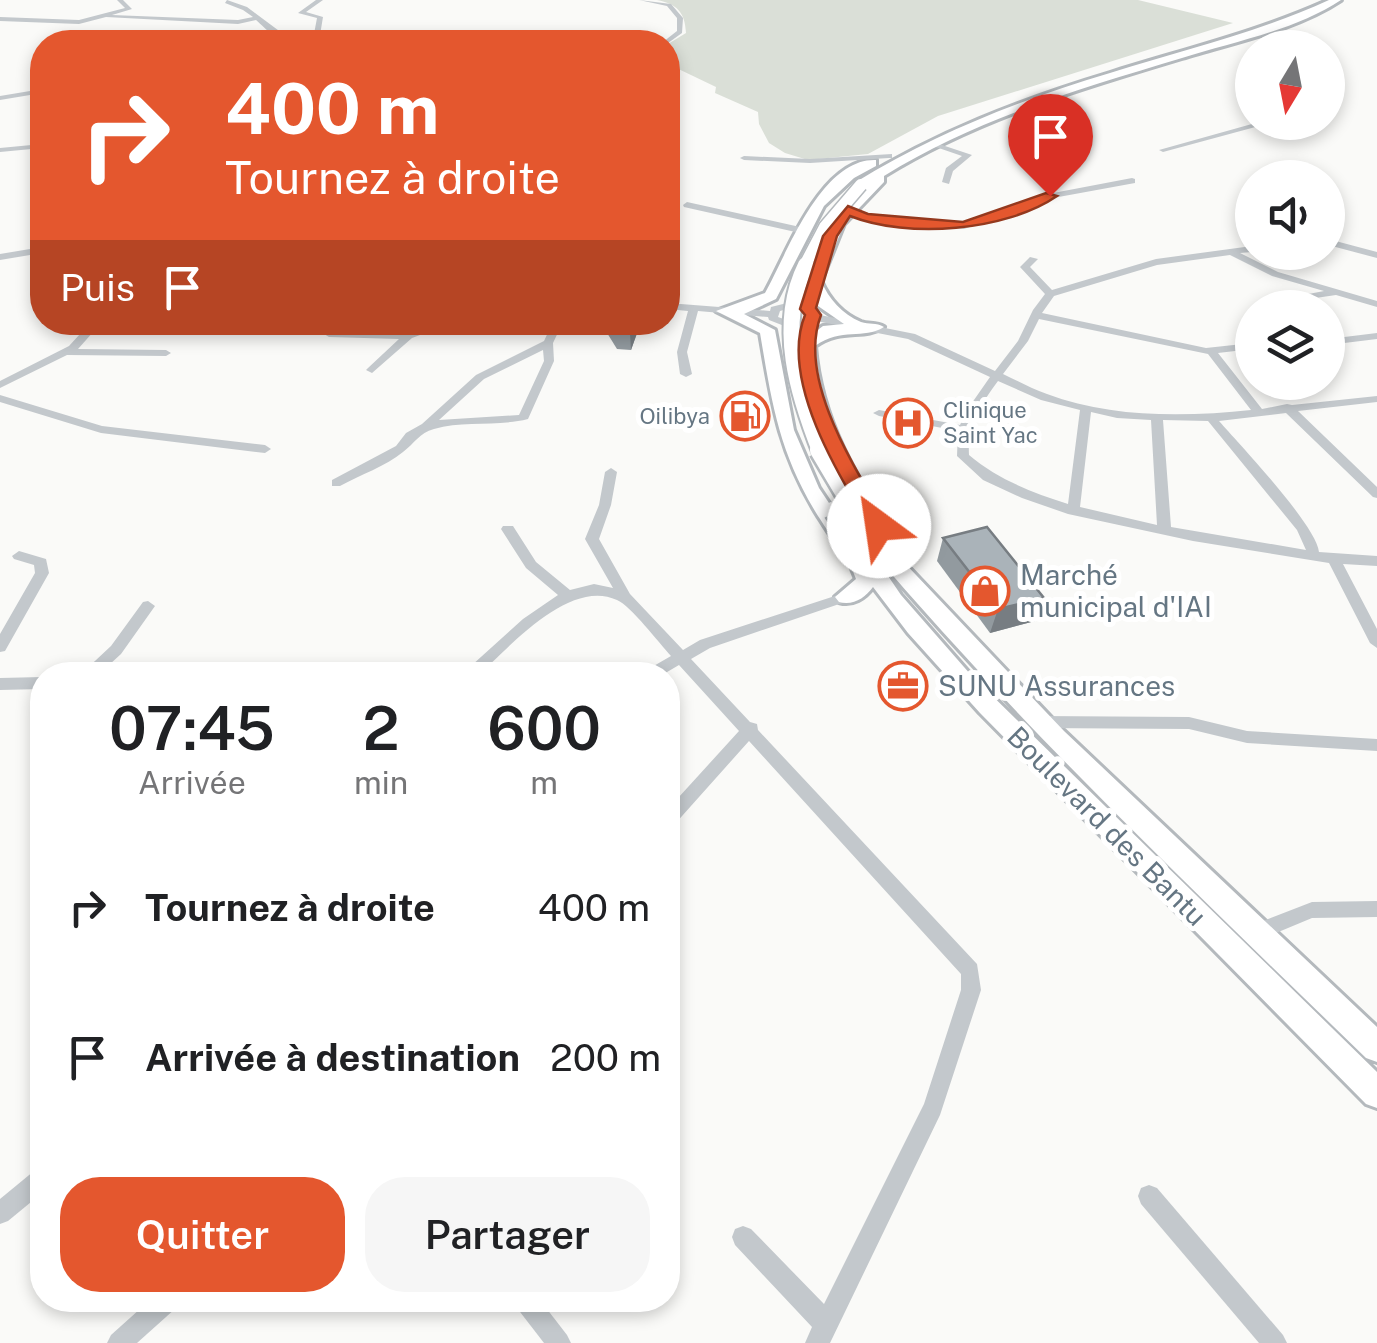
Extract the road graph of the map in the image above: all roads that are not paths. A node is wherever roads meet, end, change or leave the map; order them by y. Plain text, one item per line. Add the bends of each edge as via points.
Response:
1 (120, 0) edge
2 (320, 0) edge
3 (642, 0) edge
4 (1319, 0) edge
5 (1336, 0) edge
6 (227, 2) edge
7 (109, 17) junction
8 (0, 18) edge
9 (258, 18) junction
10 (269, 30) edge
11 (313, 30) edge
12 (680, 30) edge
13 (30, 94) edge
14 (0, 98) edge
15 (1235, 131) edge
16 (932, 143) junction
17 (30, 147) edge
18 (0, 150) edge
19 (1163, 150) dead end
20 (888, 156) junction
21 (744, 158) dead end
22 (904, 159) junction
23 (1132, 181) dead end
24 (946, 182) dead end
25 (856, 185) junction
26 (688, 205) dead end
27 (848, 210) junction
28 (800, 230) junction
29 (1345, 247) edge
30 (30, 252) edge
31 (1234, 254) joint
32 (1377, 255) edge
33 (0, 257) edge
34 (1033, 259) dead end
35 (780, 282) junction
36 (814, 285) junction
37 (1329, 290) edge
38 (1050, 294) junction
39 (1345, 295) edge
40 (1377, 304) edge
41 (680, 307) edge
42 (694, 308) junction
43 (730, 311) junction
44 (775, 314) junction
45 (1036, 315) junction
46 (810, 316) junction
47 (850, 323) junction
48 (876, 326) junction
49 (83, 335) edge
50 (368, 335) edge
51 (411, 335) edge
52 (552, 335) edge
53 (408, 336) junction
54 (1377, 336) edge
55 (1345, 340) edge
56 (548, 343) junction
57 (808, 344) junction
58 (774, 348) junction
59 (1235, 349) edge
60 (65, 352) junction
61 (1212, 352) junction
62 (166, 353) dead end
63 (372, 370) dead end
64 (686, 374) dead end
65 (994, 375) junction
66 (0, 386) edge
67 (0, 398) edge
68 (1377, 398) edge
69 (1286, 407) junction
70 (1086, 410) junction
71 (1257, 410) junction
72 (879, 414) dead end
73 (1158, 418) junction
74 (1211, 418) junction
75 (428, 424) junction
76 (964, 429) junction
77 (266, 449) dead end
78 (610, 472) dead end
79 (336, 483) dead end
80 (1377, 494) edge
81 (1073, 512) junction
82 (1164, 528) junction
83 (508, 529) dead end
84 (862, 553) junction
85 (1312, 555) junction
86 (19, 556) dead end
87 (1334, 558) junction
88 (1377, 561) edge
89 (568, 596) junction
90 (846, 596) joint
91 (625, 597) junction
92 (148, 606) dead end
93 (960, 642) junction
94 (1377, 643) edge
95 (0, 646) edge
96 (680, 655) junction
97 (103, 662) edge
98 (483, 662) edge
99 (670, 662) edge
100 (30, 683) edge
101 (0, 684) edge
102 (1038, 722) junction
103 (751, 728) junction
104 (1377, 745) edge
105 (680, 807) edge
106 (1377, 909) edge
107 (1256, 932) junction
108 (1377, 1047) edge
109 (1377, 1093) edge
110 (30, 1189) edge
111 (1149, 1196) dead end
112 (0, 1213) edge
113 (743, 1238) dead end
114 (154, 1312) edge
115 (534, 1312) edge
116 (822, 1334) edge
117 (555, 1341) edge
118 (119, 1343) edge
119 (1274, 1343) edge

1 - 7 street via 129,9
2 - 11 street via 302,12 320,17
3 - 12 street via 669,6
4 - 20 highway via 974,113
5 - 16 highway via 1029,102
6 - 9 street
7 - 8 street
7 - 9 street
9 - 10 street
13 - 14 street
15 - 19 street
16 - 22 highway
16 - 24 street via 968,155
17 - 18 street
20 - 21 street
20 - 25 highway
20 - 28 highway via 842,182
22 - 25 highway
22 - 27 highway
23 - 27 street via 1050,196 964,226 866,218
25 - 84 highway, bridge via 809,252 790,350 802,411
26 - 28 street
27 - 36 highway via 830,236
28 - 35 highway
29 - 32 street
30 - 33 street
31 - 37 street
31 - 38 street via 1156,262
34 - 38 street via 1025,266
35 - 43 highway via 766,300
35 - 44 highway
36 - 46 highway
36 - 47 highway via 822,303
38 - 45 street
39 - 40 street
41 - 42 street
42 - 43 street
42 - 64 street via 682,352
43 - 44 street
43 - 58 highway via 762,325
44 - 46 street
44 - 46 street via 792,326
44 - 58 highway
45 - 61 street
45 - 65 street
46 - 47 street
46 - 57 highway
47 - 48 street
48 - 57 highway via 829,329
48 - 65 street
49 - 60 street
50 - 53 street
51 - 53 street
52 - 56 street
53 - 63 street
54 - 55 street
56 - 75 street via 480,377
56 - 75 street via 549,361 524,417
57 - 93 highway via 813,391 838,456
58 - 84 highway via 785,430 810,488
59 - 61 street
60 - 62 street
60 - 66 street
61 - 71 street
65 - 70 street
65 - 76 street
67 - 77 street via 102,429
68 - 69 street
69 - 71 street
69 - 80 street
70 - 73 street
70 - 81 street
71 - 74 street
72 - 76 street
73 - 74 street
73 - 82 street
74 - 85 street via 1303,528
75 - 79 street via 400,448
76 - 81 street via 960,446 974,468 1018,495
78 - 91 street via 592,538
81 - 82 street
82 - 85 street
83 - 89 street via 532,564
84 - 90 highway via 860,590
84 - 93 highway, Boulevard des Bantu
84 - 109 highway, Boulevard des Bantu via 970,688
85 - 87 street
86 - 95 street via 40,562 42,574
87 - 88 street
87 - 94 street
89 - 91 street via 594,588
89 - 98 street
90 - 96 street
91 - 96 street
92 - 97 street
93 - 102 highway, Boulevard des Bantu
96 - 99 street
96 - 103 street
100 - 101 street
102 - 104 street via 1190,723 1247,737
102 - 107 highway, Boulevard des Bantu
103 - 105 street
103 - 116 street via 973,977 933,1108
106 - 107 street via 1312,910
107 - 108 highway, Boulevard des Bantu
110 - 112 street
111 - 119 street
113 - 116 street
114 - 118 street
115 - 117 street

